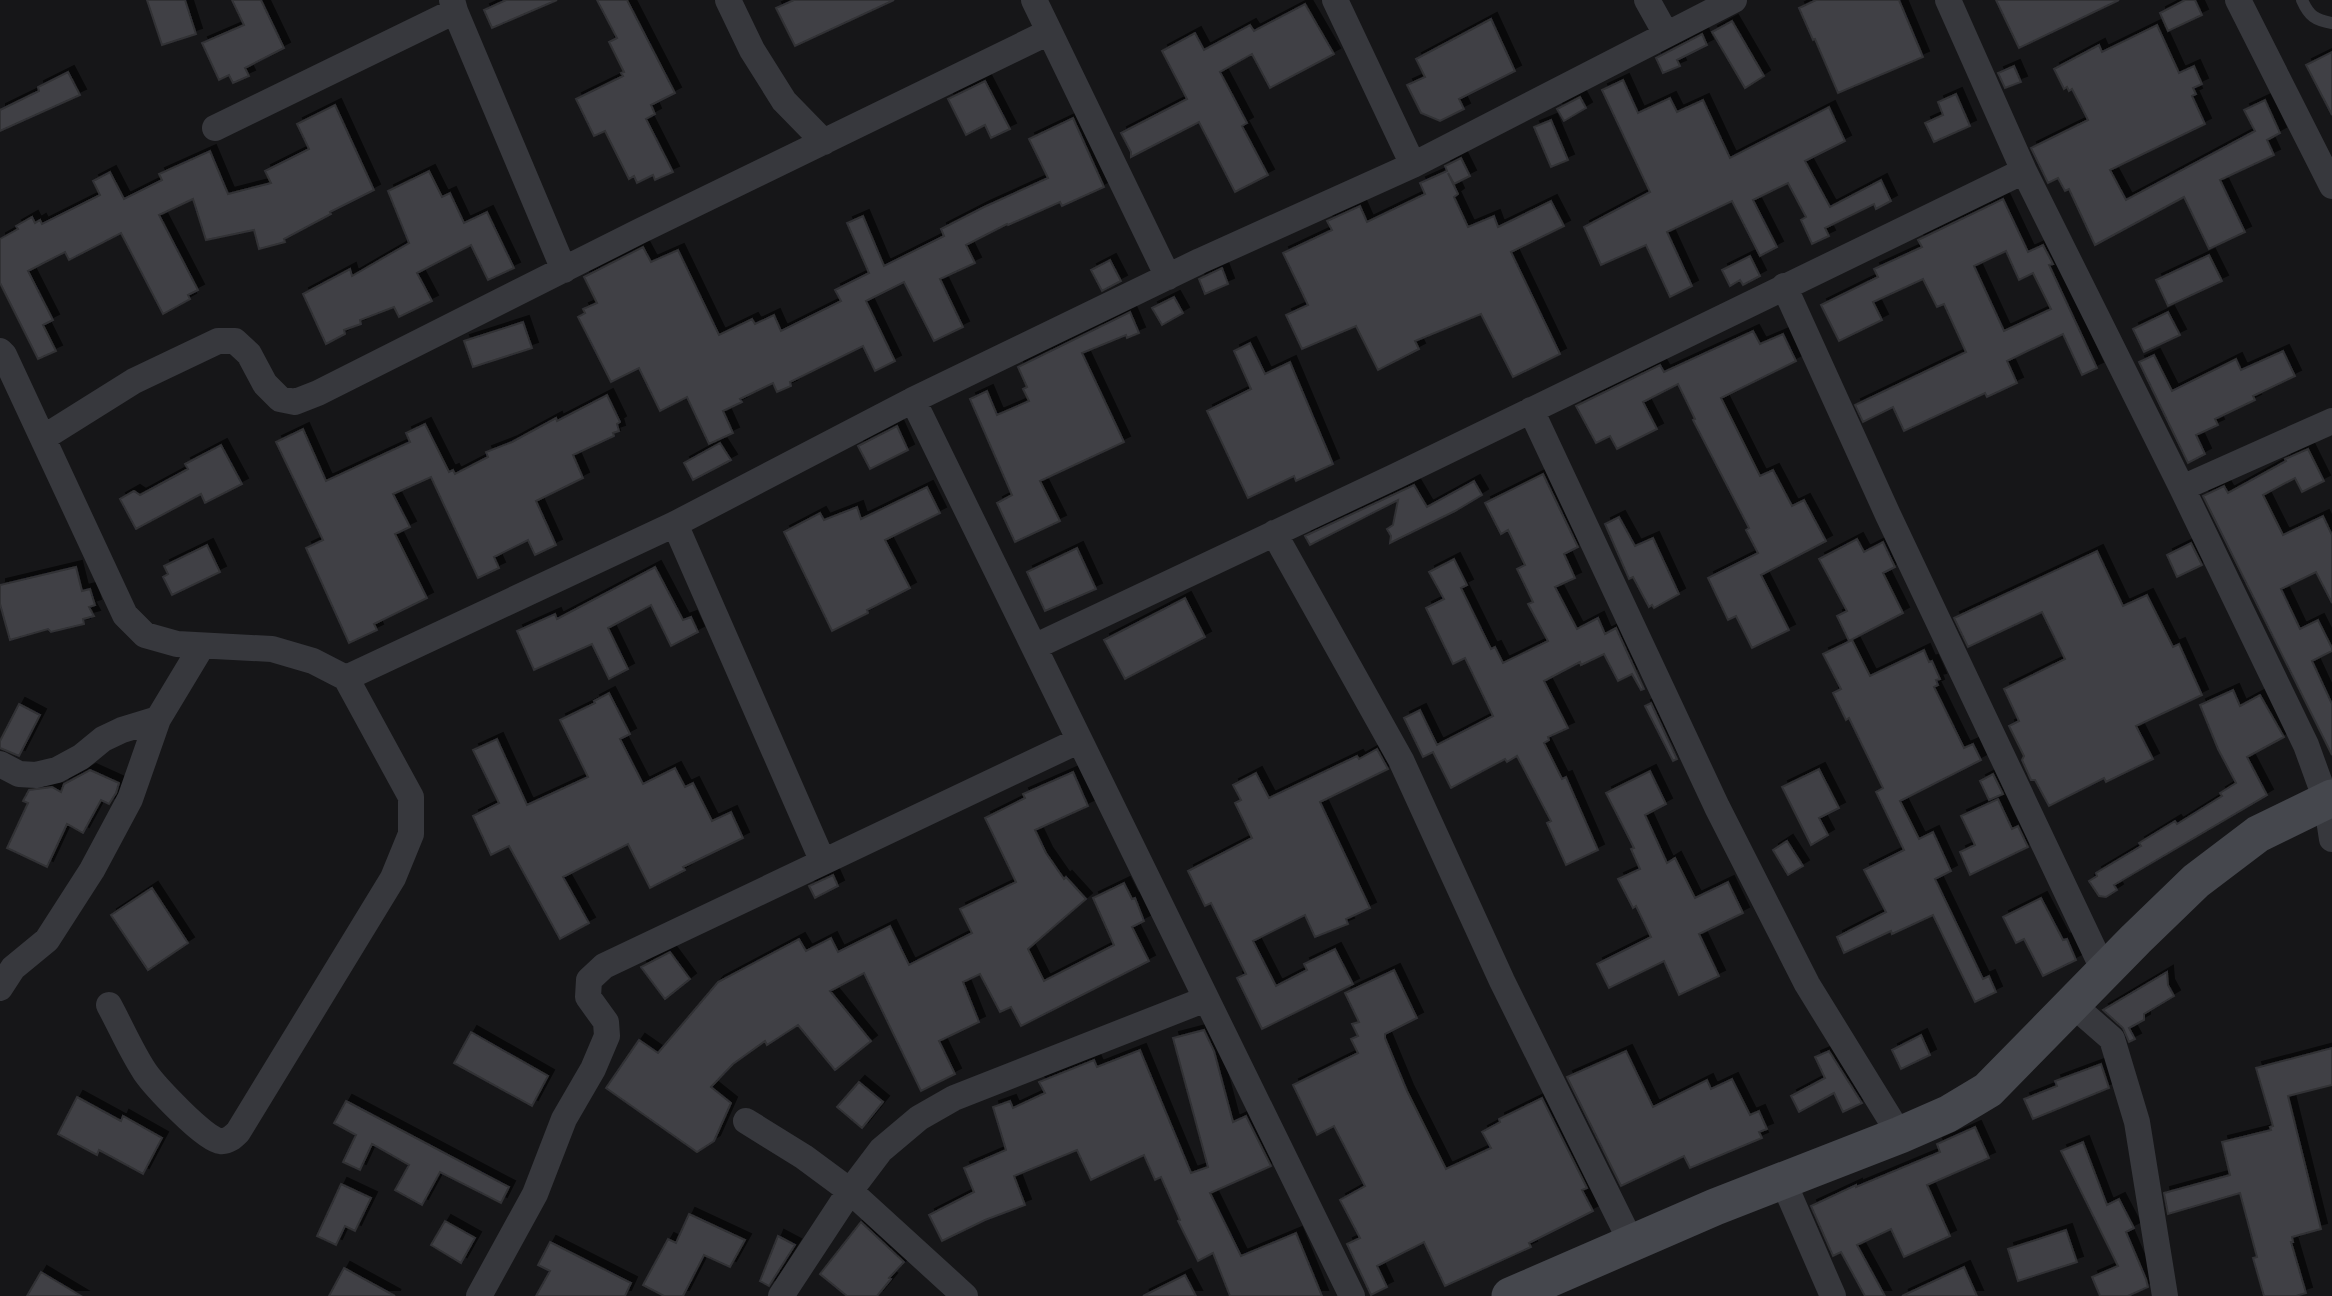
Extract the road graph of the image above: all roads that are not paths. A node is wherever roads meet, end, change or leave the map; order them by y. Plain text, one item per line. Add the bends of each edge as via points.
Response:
1 (728, 0) edge
2 (1034, 0) edge
3 (1335, 0) edge
4 (1647, 0) edge
5 (1734, 0) edge
6 (1948, 0) edge
7 (2238, 0) edge
8 (2302, 0) edge
9 (453, 6) edge
10 (2332, 23) edge
11 (1049, 32) junction
12 (1666, 34) junction
13 (215, 128) dead end
14 (824, 142) junction
15 (1413, 165) junction
16 (2024, 171) junction
17 (2332, 186) edge
18 (565, 270) junction
19 (1168, 277) junction
20 (1784, 286) junction
21 (0, 351) edge
22 (912, 400) junction
23 (1531, 410) junction
24 (2332, 421) edge
25 (43, 438) junction
26 (2182, 488) junction
27 (675, 524) junction
28 (1274, 533) junction
29 (202, 646) junction
30 (1034, 647) junction
31 (346, 678) junction
32 (158, 719) junction
33 (1078, 741) junction
34 (0, 764) edge
35 (2329, 799) edge
36 (2332, 839) edge
37 (823, 862) junction
38 (2104, 971) junction
39 (0, 988) edge
40 (1206, 999) junction
41 (2072, 1004) junction
42 (109, 1005) dead end
43 (746, 1121) dead end
44 (1900, 1135) junction
45 (1783, 1181) junction
46 (850, 1191) junction
47 (1632, 1244) junction
48 (1530, 1292) edge
49 (480, 1296) edge
50 (781, 1296) edge
51 (965, 1296) edge
52 (1352, 1296) edge
53 (1833, 1296) edge
54 (2165, 1296) edge

1 - 14 street via 784,101
2 - 11 street
3 - 15 street
4 - 12 street
5 - 12 street
6 - 16 street
7 - 17 street
8 - 10 lane via 2308,14
9 - 13 street
9 - 18 street
11 - 14 street
11 - 19 street
12 - 15 street
14 - 18 street
15 - 19 street
16 - 20 street
16 - 26 street
18 - 25 street via 295,402 279,399 236,341 218,341 134,381
19 - 22 street
20 - 23 street
20 - 38 street
21 - 25 street
22 - 27 street
22 - 30 street
23 - 28 street
23 - 44 street via 1717,807 1807,984
24 - 26 street
25 - 29 street via 125,615 145,635
26 - 35 street
27 - 31 street
27 - 37 street
28 - 30 street
28 - 47 street via 1401,760 1502,981
29 - 31 street via 272,649 313,661
29 - 32 street
30 - 33 street
31 - 42 street via 411,797 411,834 393,878 238,1132 219,1142 166,1097 145,1071
32 - 34 street via 103,739 57,770 19,774
32 - 39 street via 130,799 92,870 47,940 13,968
33 - 37 street
33 - 40 street
35 - 36 street
35 - 38 street via 2258,834 2196,881
37 - 49 street via 604,966 589,980 588,997 606,1022 607,1036 564,1119 535,1194
38 - 41 street
40 - 46 street via 954,1098 919,1118 881,1150
40 - 52 street
41 - 44 street via 1989,1090
41 - 54 street via 2112,1039 2137,1122
43 - 46 street
44 - 45 street
45 - 47 street
45 - 53 street
46 - 50 street
46 - 51 street
47 - 48 street

